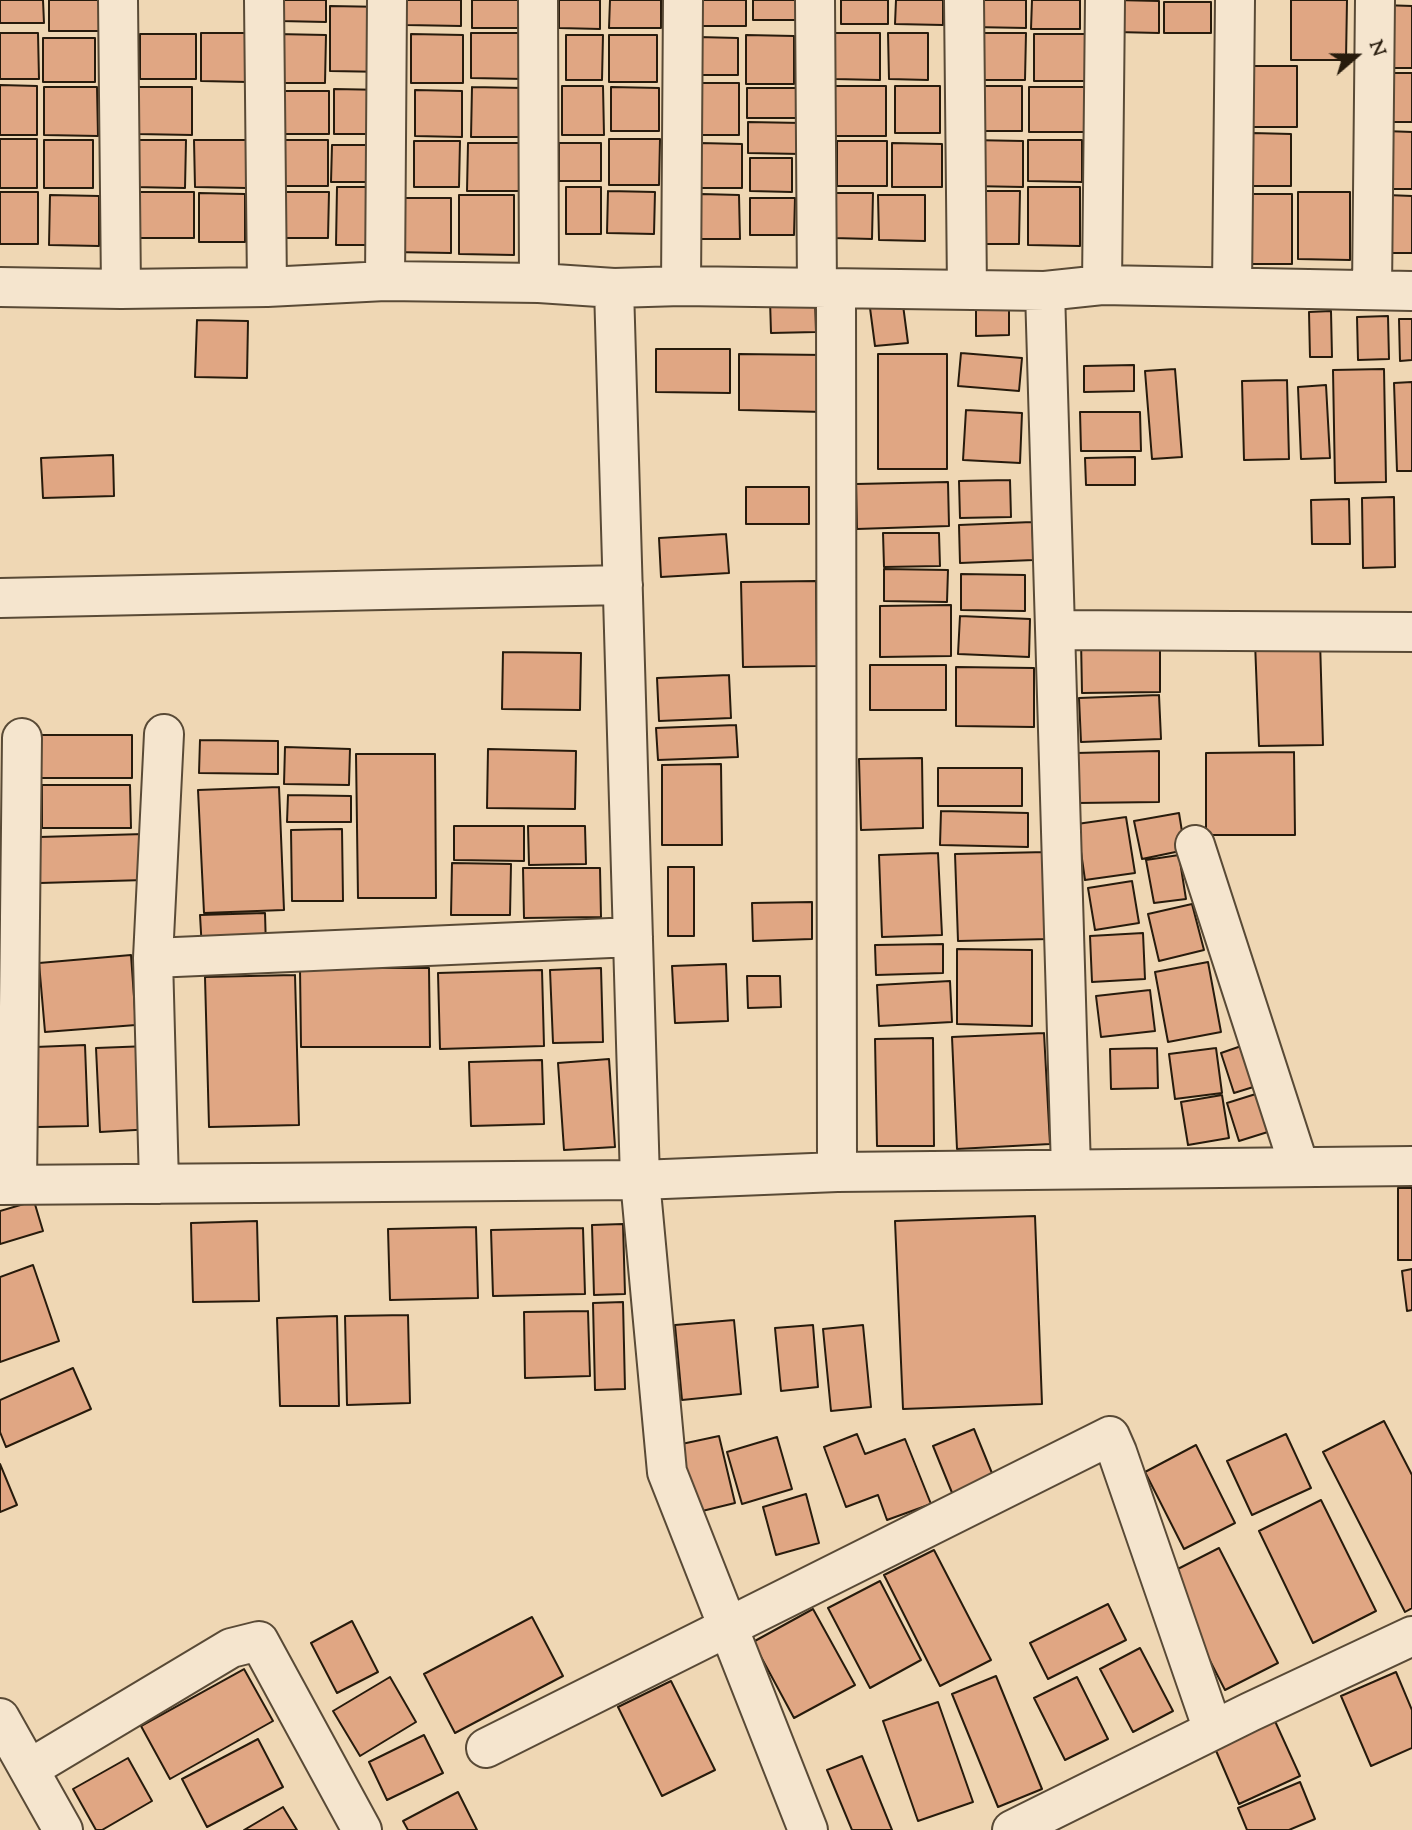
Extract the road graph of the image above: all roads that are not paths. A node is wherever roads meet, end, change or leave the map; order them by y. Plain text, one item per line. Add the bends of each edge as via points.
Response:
1 (118, 0) edge
2 (264, 0) edge
3 (387, 0) edge
4 (538, 0) edge
5 (683, 0) edge
6 (816, 0) edge
7 (964, 0) edge
8 (1105, 0) edge
9 (1235, 0) edge
10 (1375, 0) edge
11 (385, 281) junction
12 (539, 283) junction
13 (1102, 285) junction
14 (681, 286) junction
15 (0, 287) edge
16 (267, 287) junction
17 (1232, 287) junction
18 (614, 288) junction
19 (826, 288) junction
20 (121, 289) junction
21 (967, 289) junction
22 (1371, 290) junction
23 (1045, 291) junction
24 (1412, 291) edge
25 (623, 585) junction
26 (0, 598) edge
27 (1055, 630) junction
28 (1412, 632) edge
29 (164, 734) dead end
30 (22, 738) dead end
31 (1195, 845) dead end
32 (633, 937) junction
33 (153, 958) junction
34 (1299, 1166) junction
35 (1412, 1166) edge
36 (1071, 1169) junction
37 (837, 1172) junction
38 (640, 1180) junction
39 (159, 1184) junction
40 (8, 1185) edge
41 (727, 1626) junction
42 (1412, 1636) edge
43 (0, 1718) edge
44 (1213, 1730) junction
45 (486, 1748) dead end
46 (29, 1769) junction
47 (63, 1830) edge
48 (362, 1830) edge
49 (808, 1830) edge
50 (1012, 1830) edge

1 - 20 street
2 - 16 street
3 - 11 street
4 - 12 street
5 - 14 street
6 - 19 street
7 - 21 street
8 - 13 street
9 - 17 street
10 - 22 street
11 - 12 street
11 - 16 street
12 - 18 street
13 - 17 street
13 - 23 street
14 - 18 street
14 - 19 street
15 - 20 street
16 - 20 street
17 - 22 street
18 - 25 street
19 - 21 street
19 - 37 street
21 - 23 street
22 - 24 street
23 - 27 street
25 - 26 street
25 - 32 street
27 - 28 street
27 - 36 street
29 - 33 street
30 - 40 street
31 - 34 street
32 - 33 street
32 - 38 street
33 - 39 street
34 - 35 street
34 - 36 street
36 - 37 street
37 - 38 street
38 - 39 street
38 - 41 street via 667,1472
39 - 40 street
41 - 44 street via 1110,1436
41 - 45 street
41 - 49 street
42 - 44 street
43 - 46 street
44 - 50 street
46 - 47 street
46 - 48 street via 231,1648 259,1642

